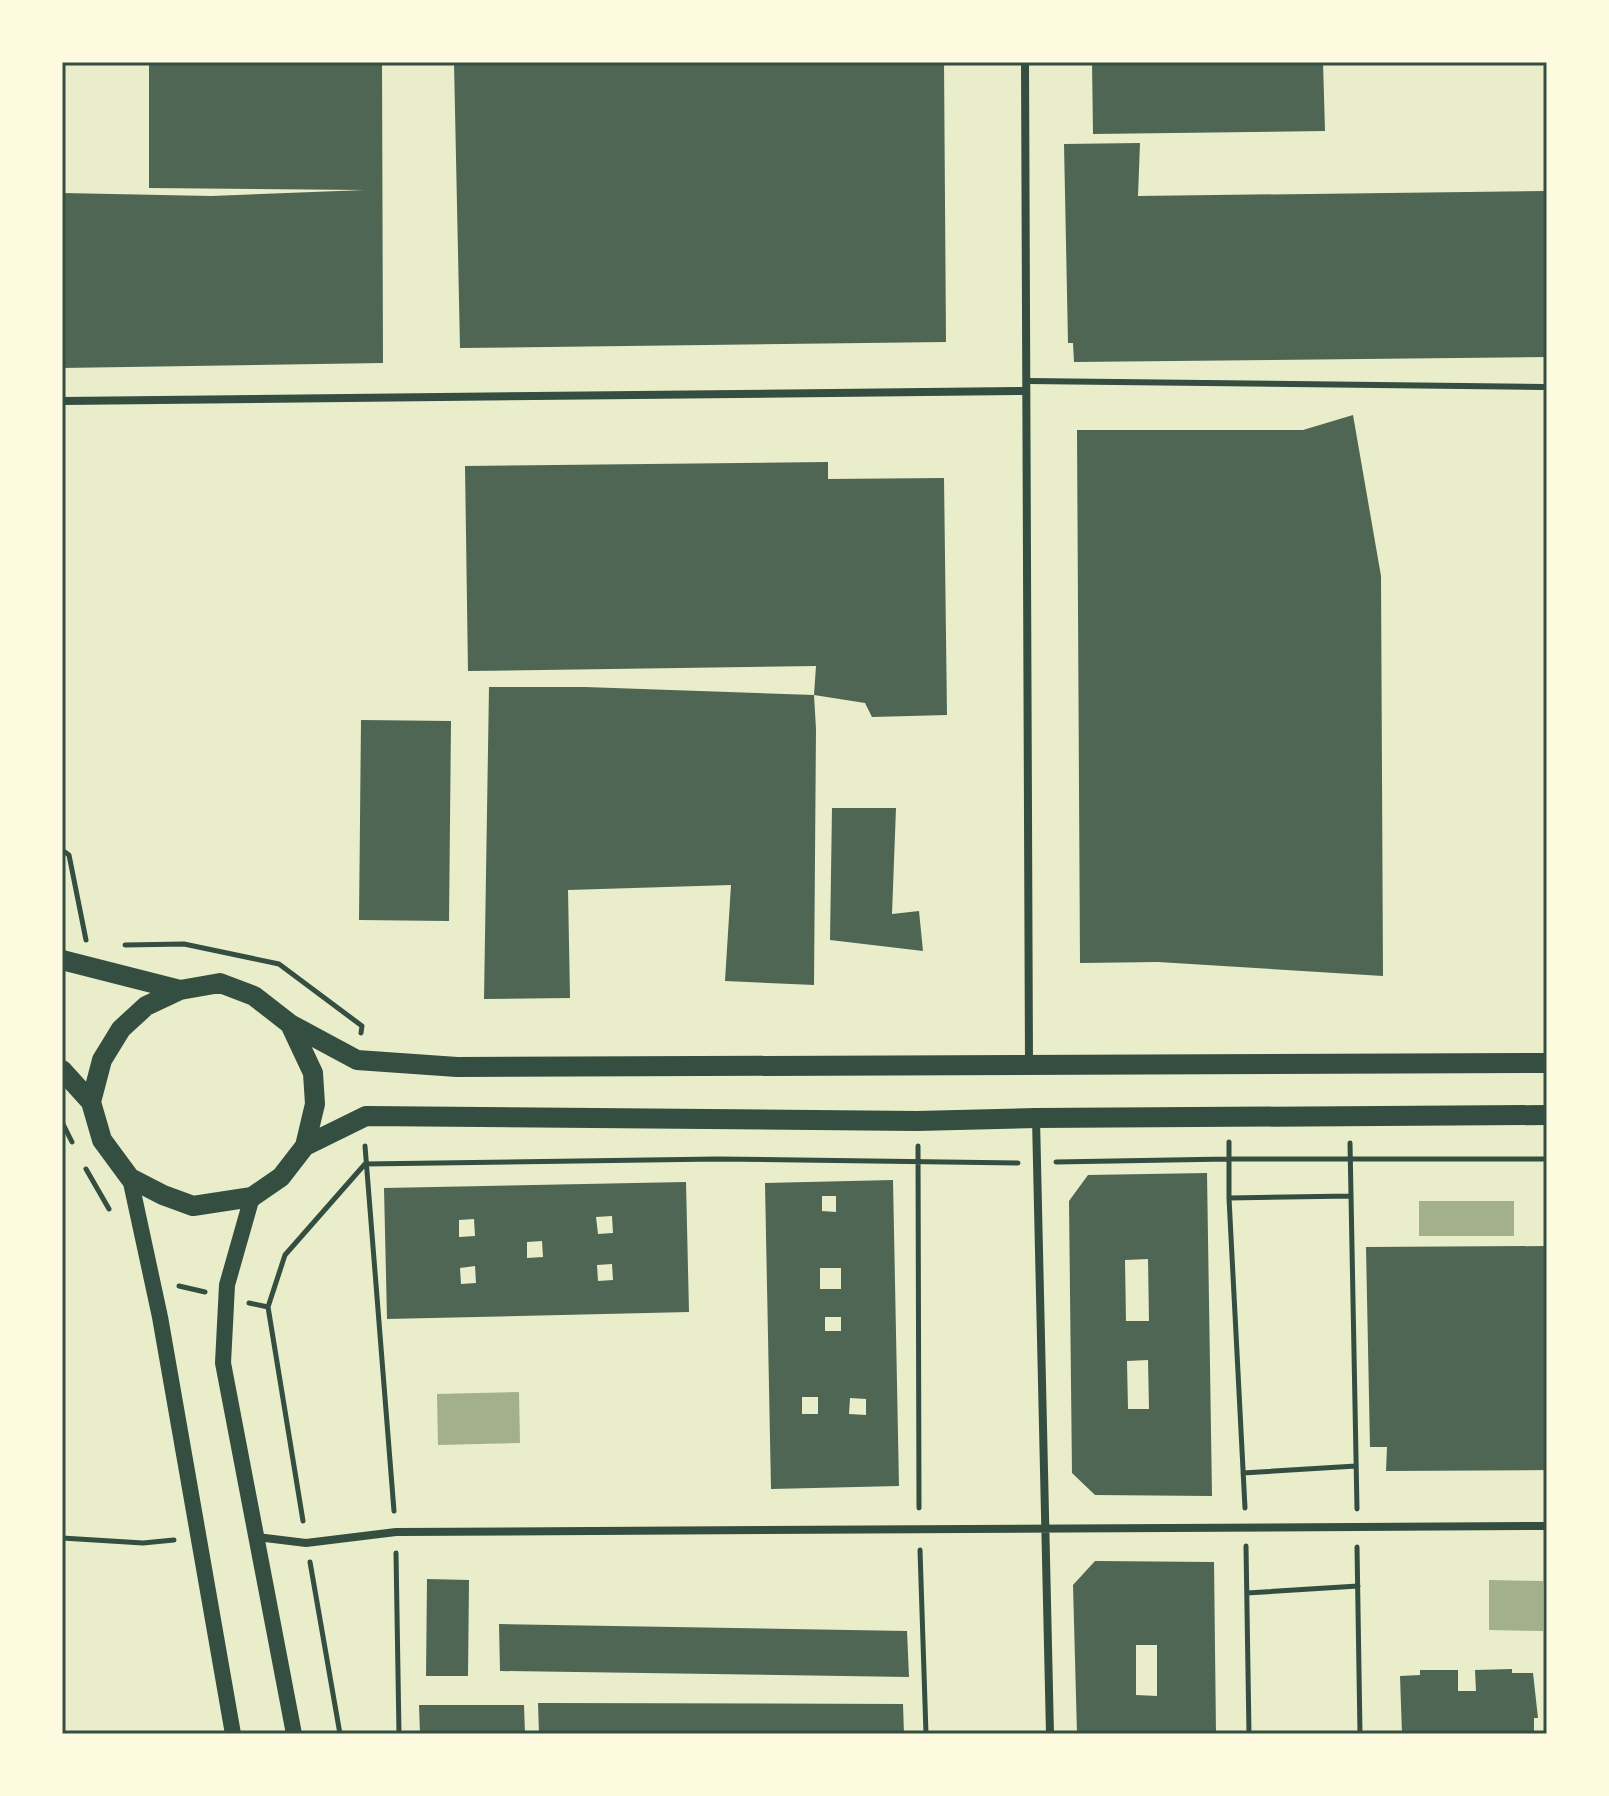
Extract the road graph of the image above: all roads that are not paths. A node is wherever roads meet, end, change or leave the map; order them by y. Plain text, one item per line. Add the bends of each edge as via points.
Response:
1 (1025, 62) edge
2 (1026, 386) junction
3 (1543, 387) dead end
4 (62, 401) edge
5 (62, 960) edge
6 (180, 990) junction
7 (290, 1024) junction
8 (1547, 1063) edge
9 (1029, 1067) junction
10 (62, 1070) edge
11 (91, 1102) junction
12 (1547, 1115) edge
13 (1036, 1118) junction
14 (305, 1146) junction
15 (130, 1178) junction
16 (252, 1197) junction
17 (1547, 1526) edge
18 (1045, 1528) junction
19 (257, 1537) junction
20 (233, 1734) edge
21 (294, 1734) edge
22 (1050, 1734) edge

1 - 2 street
2 - 3 lane
2 - 4 street
2 - 9 street
5 - 6 main road
6 - 7 main road via 220,983 254,996
6 - 11 main road via 146,1006 121,1029 102,1060
7 - 9 main road via 357,1060 457,1067
7 - 14 main road via 313,1073 315,1104
8 - 9 main road
10 - 11 main road
11 - 15 main road via 102,1140
12 - 13 main road
13 - 14 main road via 366,1116
13 - 18 street
14 - 16 main road via 281,1177
15 - 16 main road via 193,1206
15 - 20 main road
16 - 19 main road via 227,1285 223,1363
17 - 18 street
18 - 19 street via 396,1532 306,1543
18 - 22 street
19 - 21 main road

